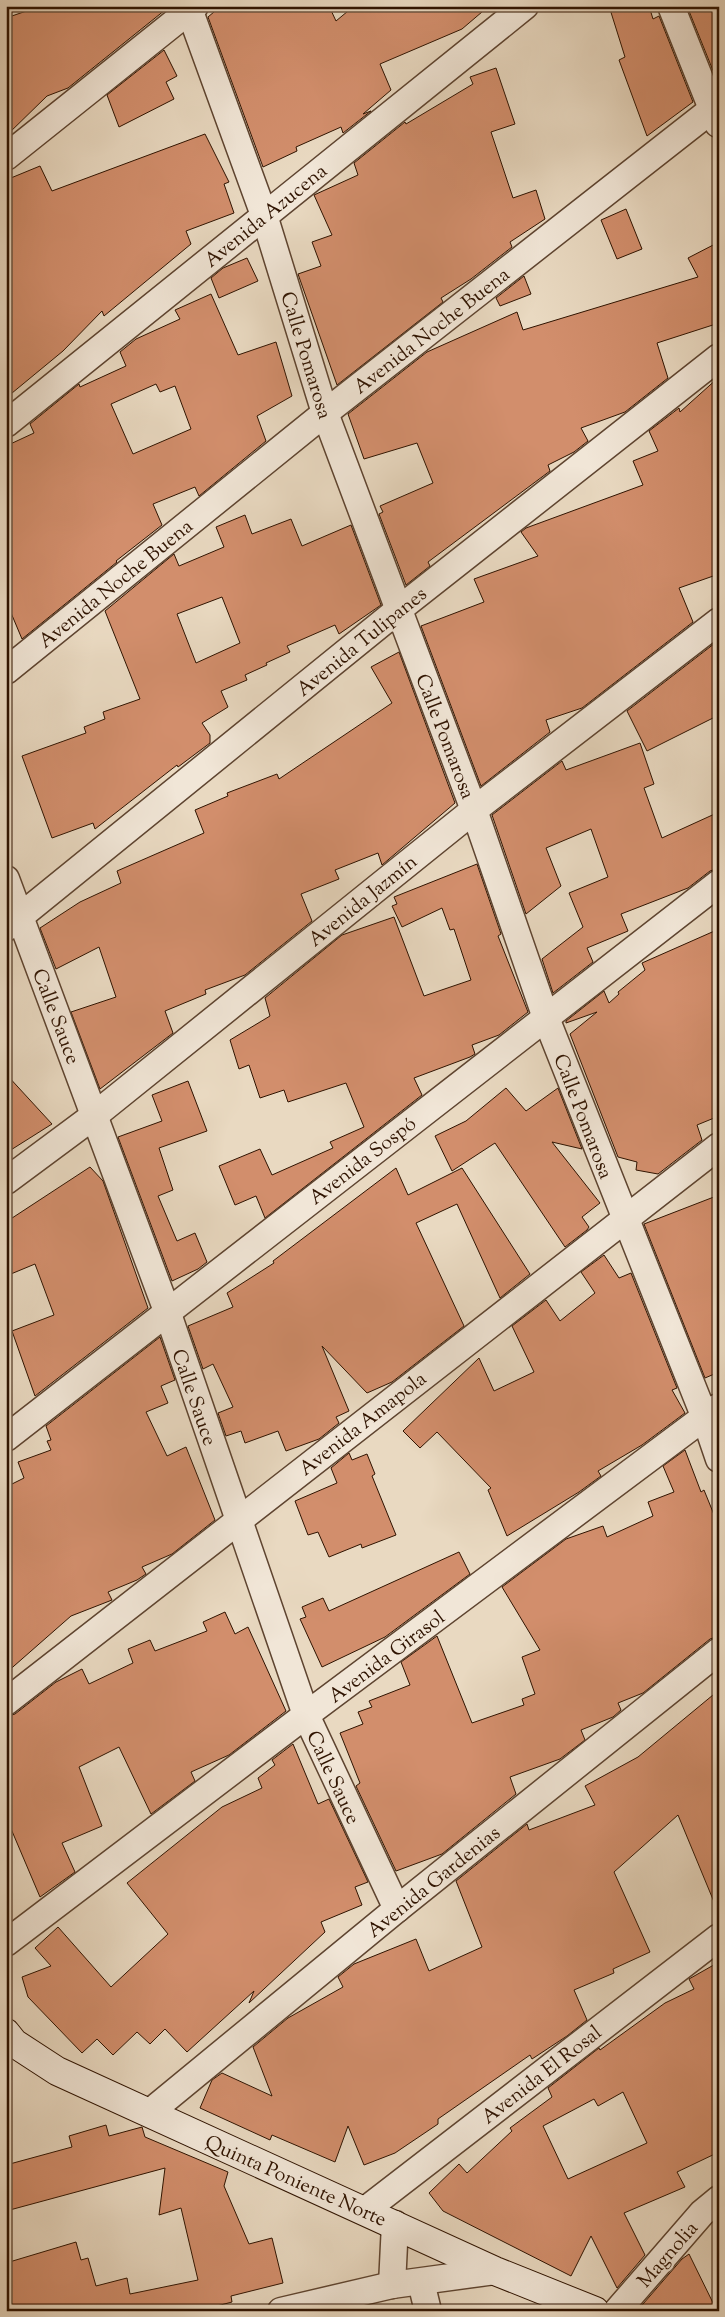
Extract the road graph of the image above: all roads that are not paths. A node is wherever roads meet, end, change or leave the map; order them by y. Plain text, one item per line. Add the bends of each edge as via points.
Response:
1 (525, 6) edge
2 (671, 6) edge
3 (191, 8) edge
4 (717, 114) edge
5 (6, 157) edge
6 (264, 215) junction
7 (719, 357) edge
8 (325, 413) junction
9 (6, 424) edge
10 (398, 610) junction
11 (719, 622) edge
12 (6, 671) edge
13 (474, 810) junction
14 (6, 879) edge
15 (719, 882) edge
16 (13, 923) edge
17 (546, 1018) junction
18 (95, 1115) junction
19 (719, 1146) edge
20 (6, 1181) edge
21 (625, 1219) junction
22 (167, 1311) junction
23 (712, 1412) edge
24 (6, 1438) edge
25 (719, 1460) edge
26 (237, 1521) junction
27 (719, 1651) edge
28 (6, 1702) edge
29 (306, 1716) junction
30 (396, 1909) junction
31 (719, 1937) edge
32 (6, 1943) edge
33 (6, 2033) edge
34 (149, 2113) junction
35 (719, 2199) edge
36 (364, 2211) junction
37 (395, 2224) junction
38 (494, 2271) junction
39 (421, 2282) junction
40 (392, 2284) junction
41 (281, 2311) edge
42 (428, 2311) edge
43 (595, 2311) edge
44 (617, 2311) edge

1 - 6 street, Avenida Azucena
2 - 4 street
3 - 5 street
3 - 6 street, Calle Pomarosa
4 - 8 street, Avenida Noche Buena
6 - 8 street, Calle Pomarosa
6 - 9 street, Avenida Azucena
7 - 10 street, Avenida Tulipanes
8 - 10 street, Calle Pomarosa
8 - 12 street, Avenida Noche Buena
10 - 13 street, Calle Pomarosa
10 - 16 street, Avenida Tulipanes
11 - 13 street, Avenida Jazmín
13 - 17 street, Calle Pomarosa
13 - 18 street, Avenida Jazmín
14 - 16 street, Calle Sauce
15 - 17 street, Avenida Sospó
16 - 18 street, Calle Sauce
17 - 21 street, Calle Pomarosa
17 - 22 street, Avenida Sospó
18 - 20 street, Avenida Jazmín
18 - 22 street, Calle Sauce
19 - 21 street, Avenida Amapola
21 - 23 street, Calle Pomarosa
21 - 26 street, Avenida Amapola
22 - 24 street, Avenida Sospó
22 - 26 street, Calle Sauce
23 - 25 street, Calle Pomarosa
23 - 29 street, Avenida Girasol
26 - 28 street, Avenida Amapola
26 - 29 street, Calle Sauce
27 - 30 street, Avenida Gardenias
29 - 30 street, Calle Sauce
29 - 32 street, Avenida Girasol
30 - 34 street, Avenida Gardenias
31 - 36 street, Avenida El Rosal
33 - 34 street, Quinta Poniente Norte via 14,2043 57,2071
34 - 36 street, Quinta Poniente Norte
35 - 44 street, Magnolia via 702,2213
36 - 37 street, Quinta Poniente Norte
37 - 38 street, Quinta Poniente Norte
37 - 40 street
38 - 39 street
38 - 43 street, Quinta Poniente Norte
39 - 40 street
39 - 42 street
40 - 41 street

